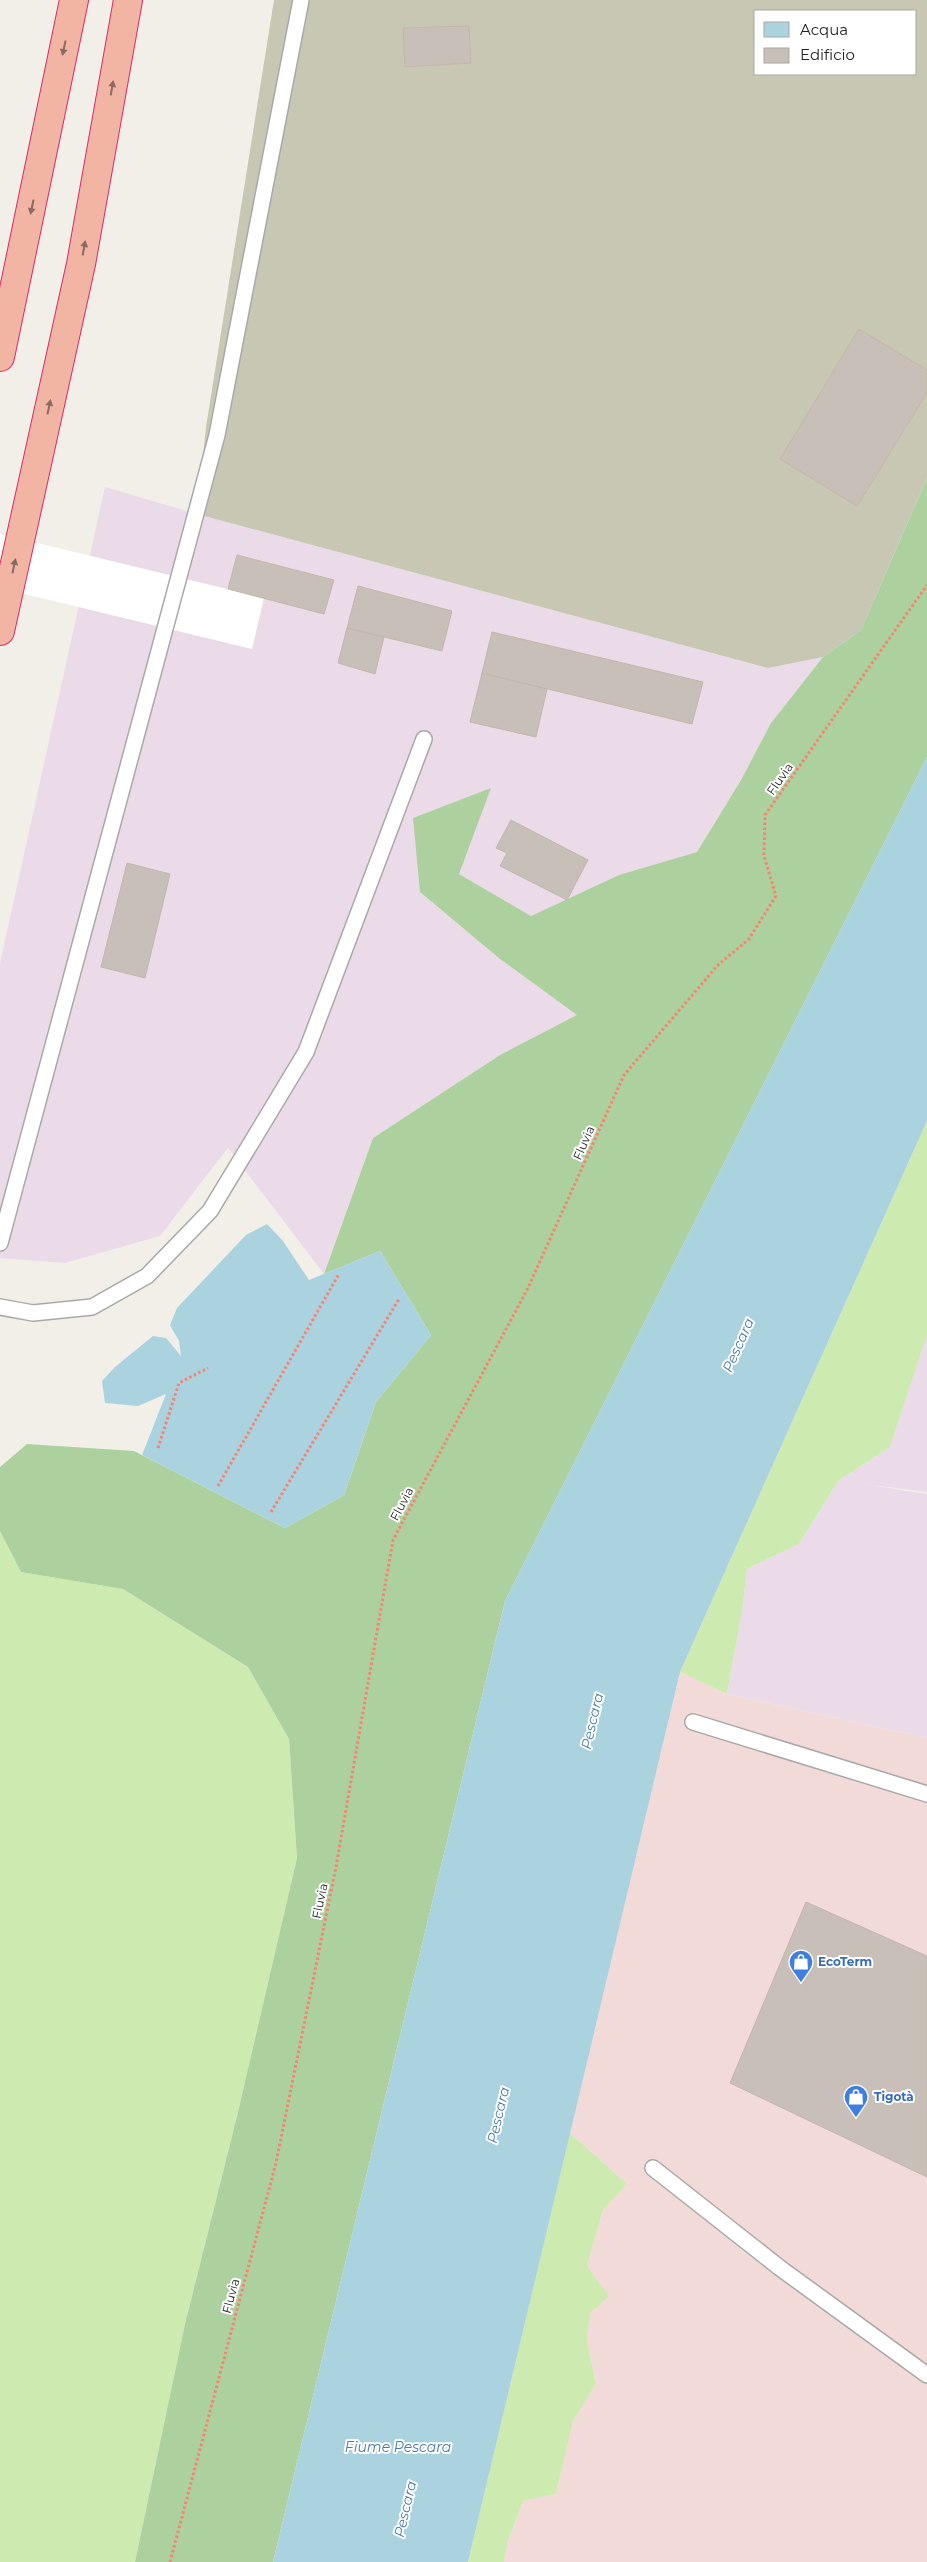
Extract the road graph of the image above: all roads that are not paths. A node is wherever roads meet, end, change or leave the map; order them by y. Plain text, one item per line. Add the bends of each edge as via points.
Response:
1 (74, 0) edge
2 (128, 0) edge
3 (301, 0) edge
4 (0, 357) edge
5 (0, 630) edge
6 (424, 739) dead end
7 (0, 1243) edge
8 (0, 1308) edge
9 (693, 1722) dead end
10 (927, 1794) edge
11 (653, 2168) dead end
12 (927, 2375) edge

1 -> 4 highway
5 -> 2 highway via 81,264
3 - 7 lane via 217,435
6 - 8 lane via 306,1052 210,1211 147,1276 92,1307 32,1313
9 - 10 lane
11 - 12 lane via 780,2268

